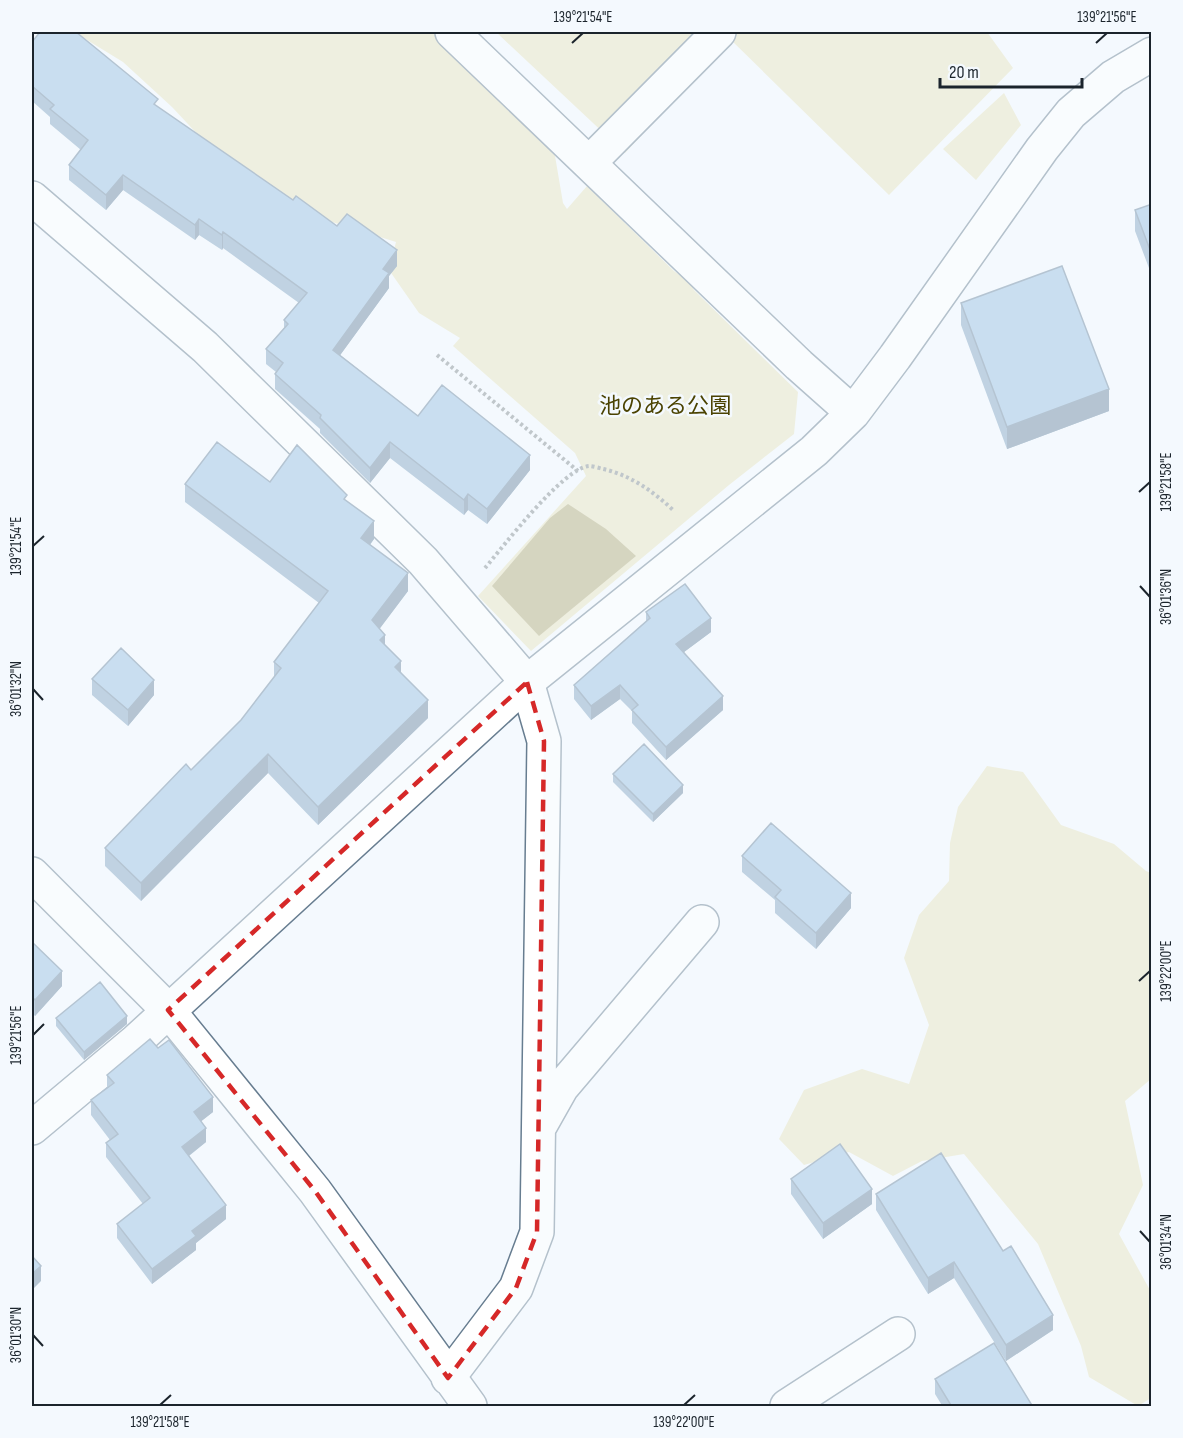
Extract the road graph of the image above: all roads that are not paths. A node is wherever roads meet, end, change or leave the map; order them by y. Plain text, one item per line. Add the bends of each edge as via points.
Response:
1 (452, 32) edge
2 (719, 32) edge
3 (1152, 54) edge
4 (589, 163) junction
5 (32, 198) edge
6 (853, 413) junction
7 (527, 682) junction
8 (32, 874) edge
9 (702, 922) dead end
10 (168, 1010) junction
11 (539, 1127) junction
12 (32, 1128) edge
13 (898, 1334) dead end
14 (448, 1378) junction
15 (470, 1407) edge
16 (787, 1407) edge

1 - 4 street
2 - 4 street
3 - 6 street via 1113,77 1071,113
4 - 6 street
5 - 7 street via 205,347 423,561
6 - 7 street via 814,450
7 - 10 street
7 - 11 street via 544,741
8 - 10 street
9 - 11 street via 562,1086
10 - 12 street
10 - 14 street via 315,1191
11 - 14 street via 537,1232 516,1288
13 - 16 street
14 - 15 street

